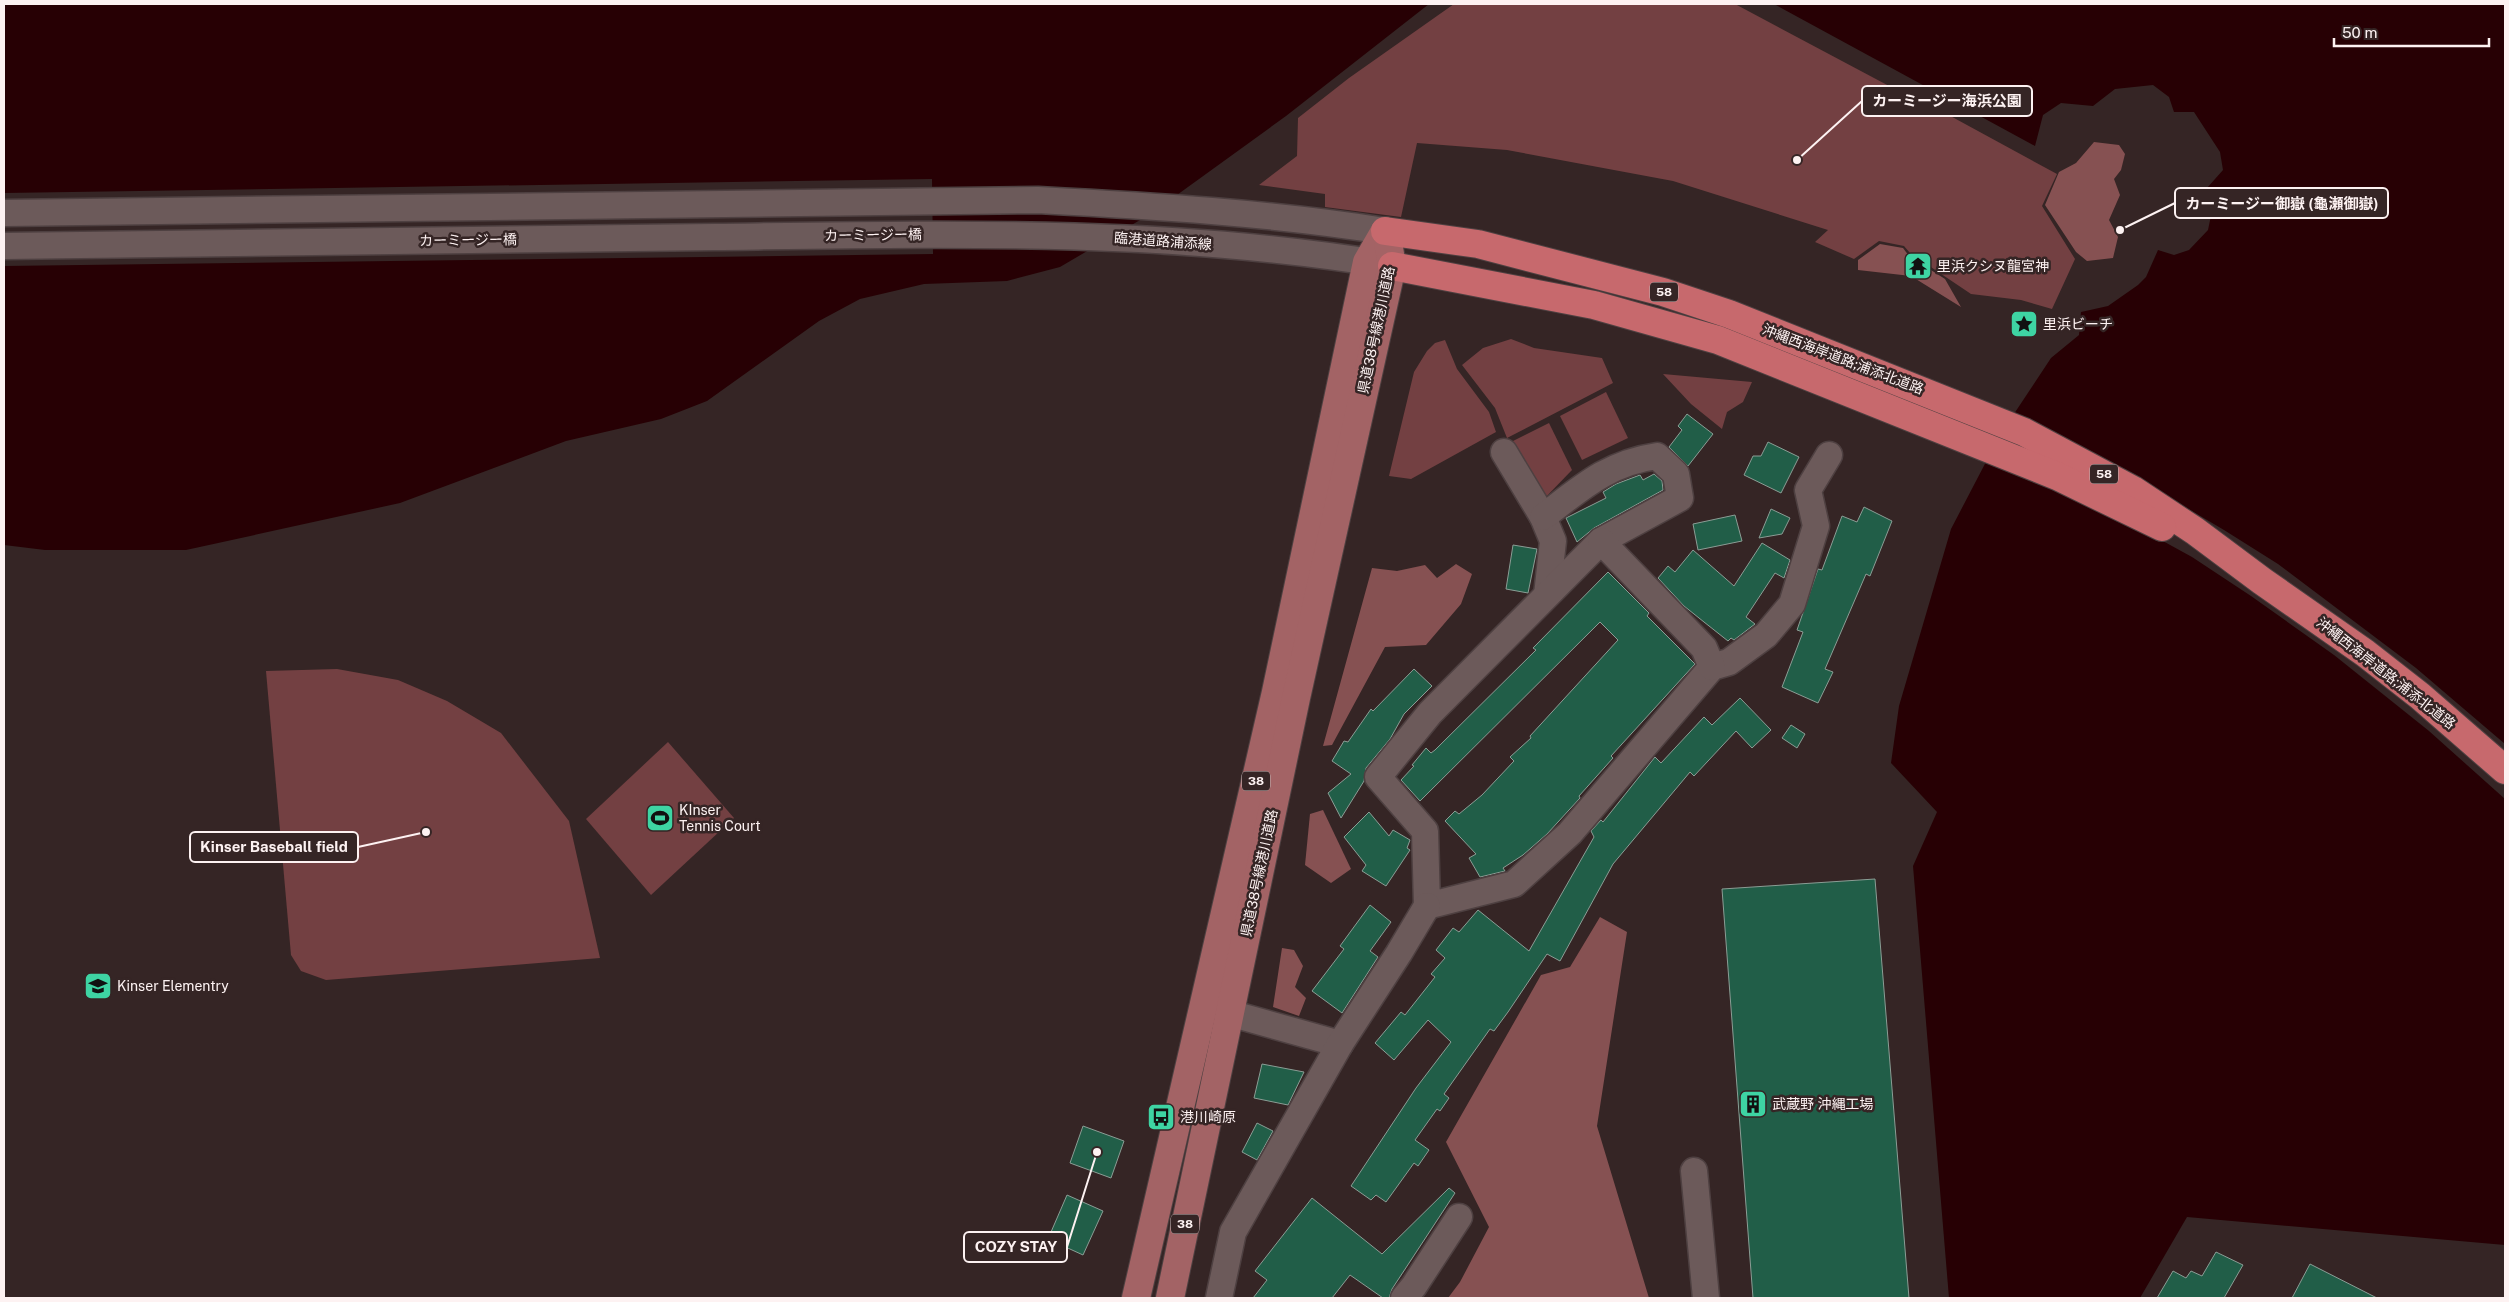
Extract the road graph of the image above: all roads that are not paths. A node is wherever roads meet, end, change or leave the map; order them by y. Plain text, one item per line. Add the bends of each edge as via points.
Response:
1 (4, 213) edge
2 (1386, 231) junction
3 (932, 234) joint
4 (4, 246) edge
5 (1380, 264) junction
6 (1504, 452) dead end
7 (1829, 455) dead end
8 (1543, 517) junction
9 (1600, 541) junction
10 (2262, 581) junction
11 (1547, 595) junction
12 (1712, 667) junction
13 (2505, 770) edge
14 (1427, 906) junction
15 (1229, 1013) junction
16 (1340, 1044) junction
17 (1694, 1171) dead end
18 (1459, 1217) dead end
19 (1136, 1298) edge
20 (1170, 1298) edge
21 (1219, 1298) edge
22 (1404, 1298) edge
23 (1706, 1298) edge

1 - 2 street via 1038,200 1317,220
2 - 5 main road, 県道38号線港川道路 / 38
2 - 10 highway, 沖縄西海岸道路;浦添北道路 / 58 via 1478,244 1663,292 1730,314 1931,393 2024,432 2134,490
3 - 4 street, カーミージー橋
3 - 5 street, 臨港道路浦添線 via 1136,238
5 - 10 highway, 沖縄西海岸道路;浦添北道路 / 58 via 1594,305 1718,340 2085,489
5 - 15 main road, 県道38号線港川道路 / 38 via 1296,698
5 - 19 main road, 県道38号線港川道路 / 38 via 1276,692
6 - 8 street
7 - 12 street via 1808,490 1816,526 1792,604 1766,636 1729,662
8 - 9 street via 1595,478 1633,460 1657,456 1676,474 1680,498
8 - 11 street via 1553,541
9 - 11 street
9 - 12 street via 1704,648
10 - 13 highway, 沖縄西海岸道路;浦添北道路 / 58 via 2365,653
11 - 14 street via 1430,712 1378,777 1425,831
12 - 14 street via 1570,833 1514,884
14 - 16 street
15 - 16 street
15 - 20 main road, 県道38号線港川道路 / 38
16 - 21 street via 1233,1232
17 - 23 street
18 - 22 street

